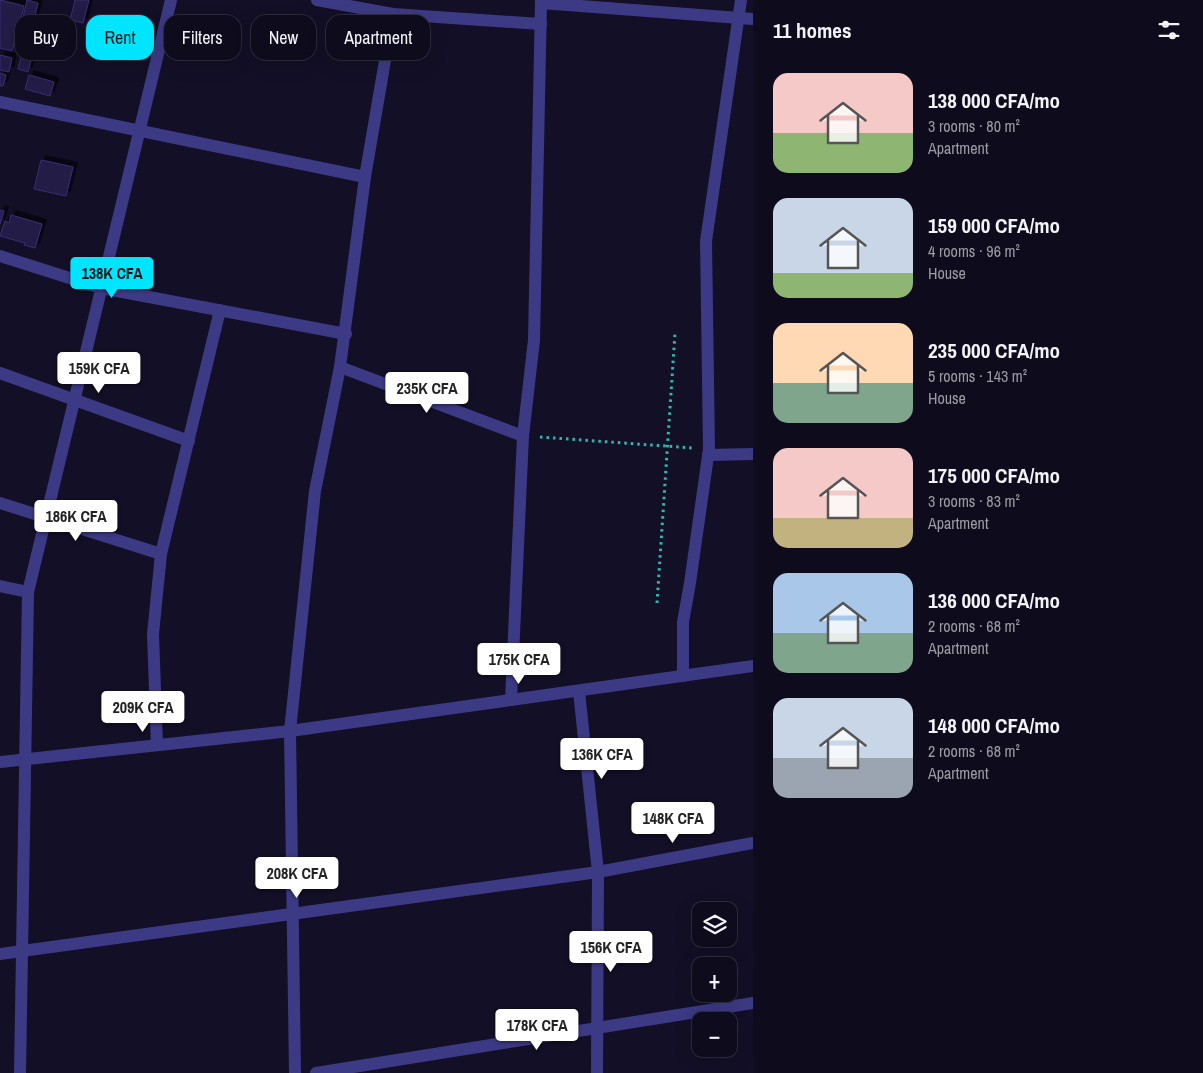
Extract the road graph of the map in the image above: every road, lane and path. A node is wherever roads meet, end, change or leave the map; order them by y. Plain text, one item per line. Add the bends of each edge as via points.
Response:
1 (171, 0) edge
2 (317, 0) edge
3 (741, 0) edge
4 (541, 1) edge
5 (393, 14) junction
6 (740, 17) junction
7 (753, 19) edge
8 (541, 24) junction
9 (0, 102) edge
10 (139, 130) junction
11 (365, 177) junction
12 (0, 256) edge
13 (101, 288) junction
14 (220, 310) junction
15 (675, 333) dead end
16 (346, 334) junction
17 (340, 367) junction
18 (0, 372) edge
19 (74, 399) junction
20 (523, 436) junction
21 (189, 441) junction
22 (667, 446) junction
23 (708, 452) junction
24 (753, 454) edge
25 (0, 503) edge
26 (46, 518) junction
27 (161, 554) junction
28 (0, 586) edge
29 (28, 592) junction
30 (657, 604) dead end
31 (753, 666) edge
32 (683, 676) junction
33 (579, 691) junction
34 (511, 700) junction
35 (290, 731) junction
36 (157, 745) junction
37 (25, 759) junction
38 (0, 762) edge
39 (753, 843) edge
40 (598, 872) junction
41 (292, 914) junction
42 (22, 951) junction
43 (0, 954) edge
44 (753, 1003) edge
45 (597, 1027) junction
46 (20, 1073) edge
47 (295, 1073) edge
48 (316, 1073) edge
49 (597, 1073) edge

1 - 10 street
2 - 5 street
3 - 6 street
4 - 6 street
4 - 8 street
5 - 8 street
5 - 11 street
6 - 7 street
6 - 23 street via 706,241
8 - 20 street via 534,340
9 - 10 street
10 - 11 street
10 - 13 street
11 - 16 street
12 - 13 street
13 - 14 street
13 - 19 street
14 - 16 street
14 - 21 street
15 - 22 path
16 - 17 street
17 - 20 street
17 - 35 street via 315,491
18 - 19 street
19 - 21 street
19 - 26 street
20 - 22 path
20 - 34 street
21 - 27 street
22 - 23 path
22 - 30 path
23 - 24 street
23 - 32 street via 683,622
25 - 26 street
26 - 27 street
26 - 29 street
27 - 36 street via 153,634
28 - 29 street
29 - 37 street
31 - 32 street
32 - 33 street
33 - 34 street
33 - 40 street
34 - 35 street
35 - 36 street
35 - 41 street
36 - 37 street
37 - 38 street
37 - 42 street
39 - 40 street
40 - 41 street
40 - 45 street
41 - 42 street
41 - 47 street
42 - 43 street
42 - 46 street
44 - 45 street
45 - 48 street
45 - 49 street

